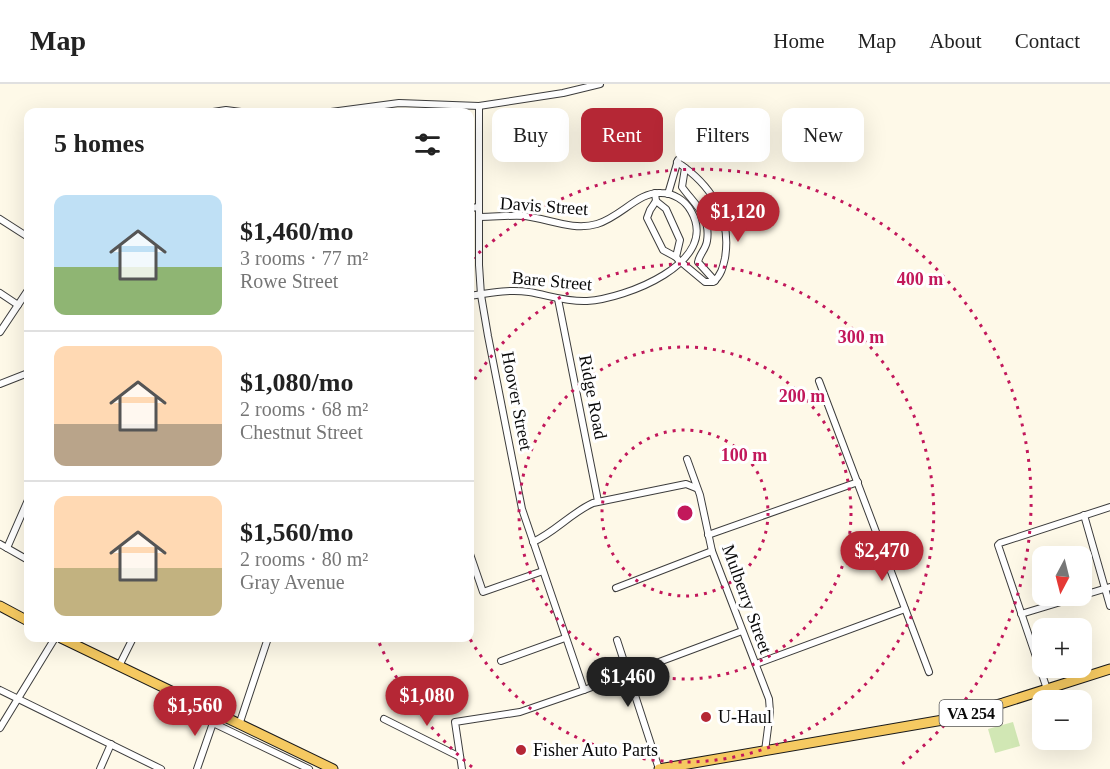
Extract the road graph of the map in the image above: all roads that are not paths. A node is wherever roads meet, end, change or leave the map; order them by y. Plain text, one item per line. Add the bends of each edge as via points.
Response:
1 (600, 84) edge
2 (479, 106) junction
3 (362, 108) edge
4 (685, 168) junction
5 (655, 193) junction
6 (668, 194) junction
7 (656, 201) junction
8 (479, 207) junction
9 (474, 208) edge
10 (480, 217) junction
11 (0, 219) edge
12 (24, 234) edge
13 (679, 260) junction
14 (715, 281) junction
15 (0, 293) edge
16 (481, 294) junction
17 (474, 295) edge
18 (24, 296) edge
19 (558, 299) junction
20 (18, 305) junction
21 (0, 332) edge
22 (24, 375) edge
23 (819, 381) dead end
24 (0, 384) edge
25 (687, 459) dead end
26 (858, 482) junction
27 (697, 488) junction
28 (598, 501) junction
29 (1110, 507) edge
30 (24, 509) edge
31 (1084, 515) junction
32 (708, 535) junction
33 (533, 542) junction
34 (0, 544) edge
35 (7, 548) junction
36 (712, 551) junction
37 (24, 558) edge
38 (474, 566) edge
39 (543, 572) junction
40 (616, 588) dead end
41 (1108, 588) edge
42 (0, 606) edge
43 (1110, 606) edge
44 (905, 609) junction
45 (1022, 614) junction
46 (24, 619) edge
47 (742, 631) junction
48 (566, 638) junction
49 (617, 640) dead end
50 (53, 642) edge
51 (69, 642) edge
52 (131, 642) edge
53 (267, 642) edge
54 (501, 661) dead end
55 (756, 664) junction
56 (119, 666) junction
57 (1110, 669) edge
58 (929, 672) dead end
59 (628, 674) junction
60 (1047, 689) junction
61 (0, 690) edge
62 (584, 690) junction
63 (18, 699) junction
64 (215, 718) junction
65 (384, 719) dead end
66 (239, 725) junction
67 (0, 728) edge
68 (111, 744) junction
69 (765, 751) junction
70 (460, 757) junction
71 (100, 769) edge
72 (161, 769) edge
73 (197, 769) edge
74 (309, 769) edge
75 (333, 769) edge
76 (462, 769) edge
77 (659, 769) edge

1 - 2 street
2 - 3 street via 399,103
2 - 8 street, Hoover Street
4 - 6 street via 677,161
4 - 14 street via 682,187 699,207 706,227 707,240 698,262
4 - 14 street via 707,187 724,221 725,256
5 - 6 street
5 - 7 street
5 - 10 street, Davis Street via 640,197 614,217 585,227 523,216
6 - 13 street, Bare Street via 684,201 695,220 694,243
7 - 13 street via 664,207 680,240
7 - 13 street via 647,218 663,250
8 - 9 street, Davis Street
8 - 10 street, Hoover Street
10 - 16 street, Hoover Street
11 - 12 street
13 - 14 street via 705,282
13 - 19 street, Bare Street via 635,290 586,301
15 - 20 street
16 - 17 street, Bare Street
16 - 19 street, Bare Street via 526,291
16 - 33 street, Hoover Street via 520,503
18 - 20 street
19 - 28 street, Ridge Road
20 - 21 street
22 - 24 street
23 - 26 street
25 - 27 street, Mulberry Street
26 - 32 street
26 - 44 street
27 - 28 street via 686,484
27 - 32 street, Mulberry Street
28 - 33 street
29 - 31 street
30 - 35 street
31 - 41 street
31 - 45 street via 999,543
32 - 36 street, Mulberry Street
33 - 39 street, Hoover Street
34 - 35 street
35 - 37 street
36 - 40 street
36 - 47 street, Mulberry Street
38 - 39 street via 483,592
39 - 48 street, Hoover Street
41 - 43 street
41 - 45 street
42 - 46 main road
44 - 55 street
44 - 58 street
45 - 60 street
47 - 55 street, Mulberry Street
47 - 59 street
48 - 54 street
48 - 62 street, Hoover Street
49 - 59 street
50 - 63 street
51 - 56 main road
52 - 56 street
53 - 66 street
55 - 69 street, Mulberry Street via 770,705
56 - 64 main road
57 - 60 main road, VA 254
59 - 62 street
59 - 77 street
60 - 69 main road, VA 254 via 943,720
61 - 63 street
62 - 70 street via 520,712 455,722
63 - 67 street
63 - 68 street
64 - 66 main road
64 - 73 street
64 - 74 street
65 - 70 street
66 - 75 main road
68 - 71 street
68 - 72 street
69 - 77 main road, VA 254
70 - 76 street

